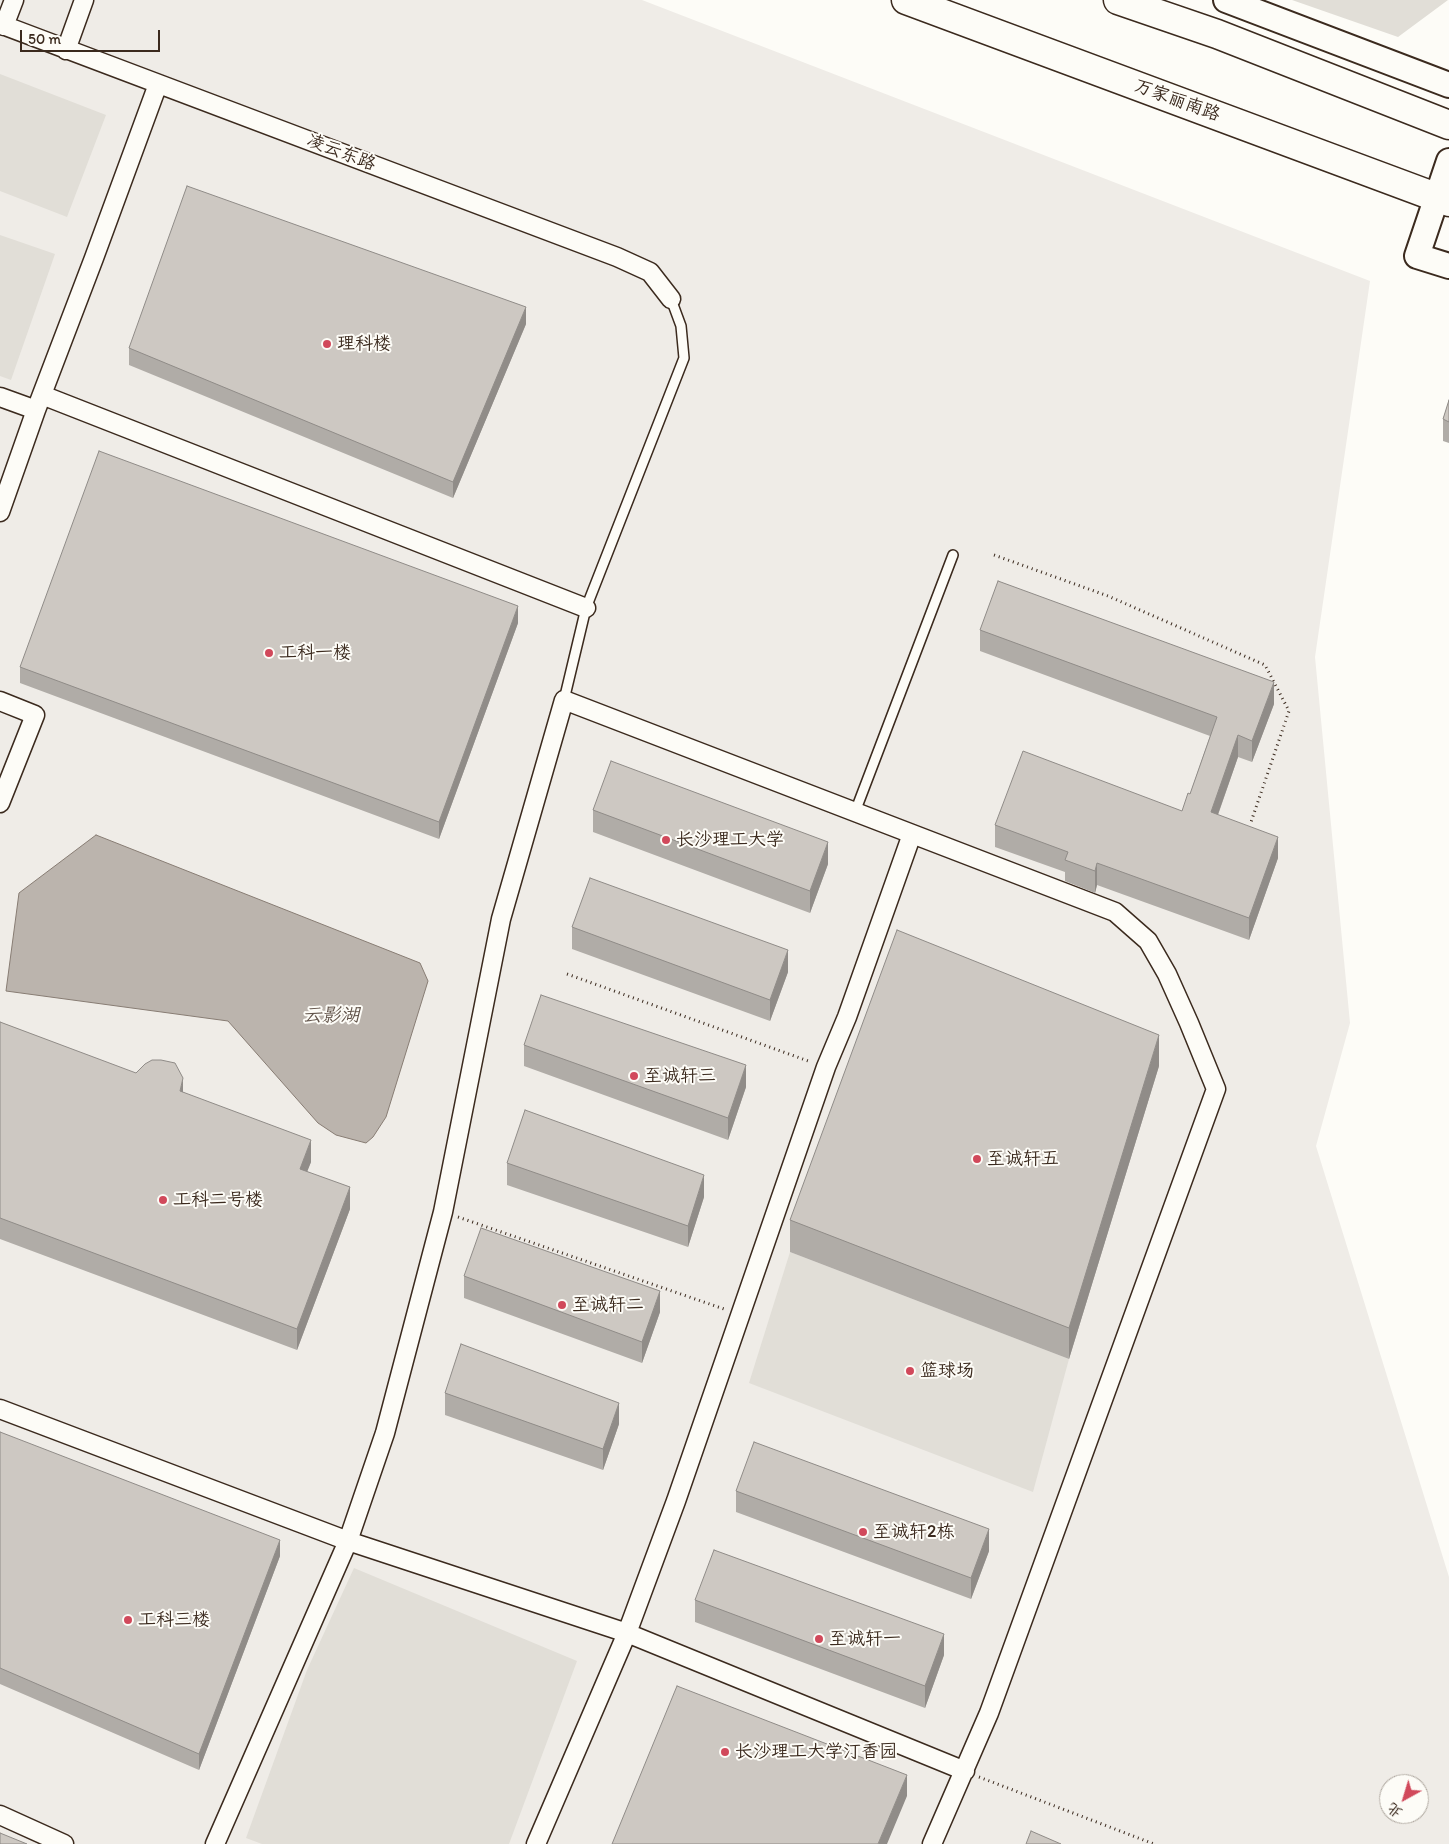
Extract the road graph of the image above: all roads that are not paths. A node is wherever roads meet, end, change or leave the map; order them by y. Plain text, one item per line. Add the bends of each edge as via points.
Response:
1 (14, 0) edge
2 (84, 0) edge
3 (906, 0) edge
4 (1118, 0) edge
5 (1226, 0) edge
6 (2, 25) edge
7 (66, 50) junction
8 (158, 84) junction
9 (1449, 85) edge
10 (1449, 125) edge
11 (1449, 161) edge
12 (1443, 200) edge
13 (1449, 266) edge
14 (670, 299) joint
15 (0, 397) edge
16 (39, 402) junction
17 (0, 512) edge
18 (953, 554) dead end
19 (586, 608) junction
20 (564, 700) junction
21 (0, 701) edge
22 (0, 803) edge
23 (855, 812) junction
24 (912, 834) junction
25 (0, 1409) edge
26 (348, 1541) junction
27 (627, 1633) junction
28 (965, 1771) junction
29 (0, 1815) edge
30 (64, 1844) edge
31 (215, 1844) edge
32 (536, 1844) edge
33 (932, 1844) edge

1 - 6 street
2 - 7 street
3 - 12 main road, 万家丽南路
4 - 10 main road via 1218,34
5 - 9 street
6 - 7 street, 凌云东路
7 - 8 street, 凌云东路
8 - 14 street, 凌云东路 via 617,257 650,272
8 - 16 street
11 - 12 street
12 - 13 street via 1417,256
14 - 19 lane via 681,326 684,358
15 - 16 street
16 - 17 street
16 - 19 street
18 - 23 lane
19 - 20 lane
20 - 23 street
20 - 26 street via 501,919 443,1212 385,1433
21 - 22 street via 35,715
23 - 24 street
24 - 27 street via 826,1067
24 - 28 street via 1115,912 1148,941 1167,974 1216,1089
25 - 26 street
26 - 27 street
26 - 31 street
27 - 28 street
27 - 32 street
28 - 33 street
29 - 30 street

